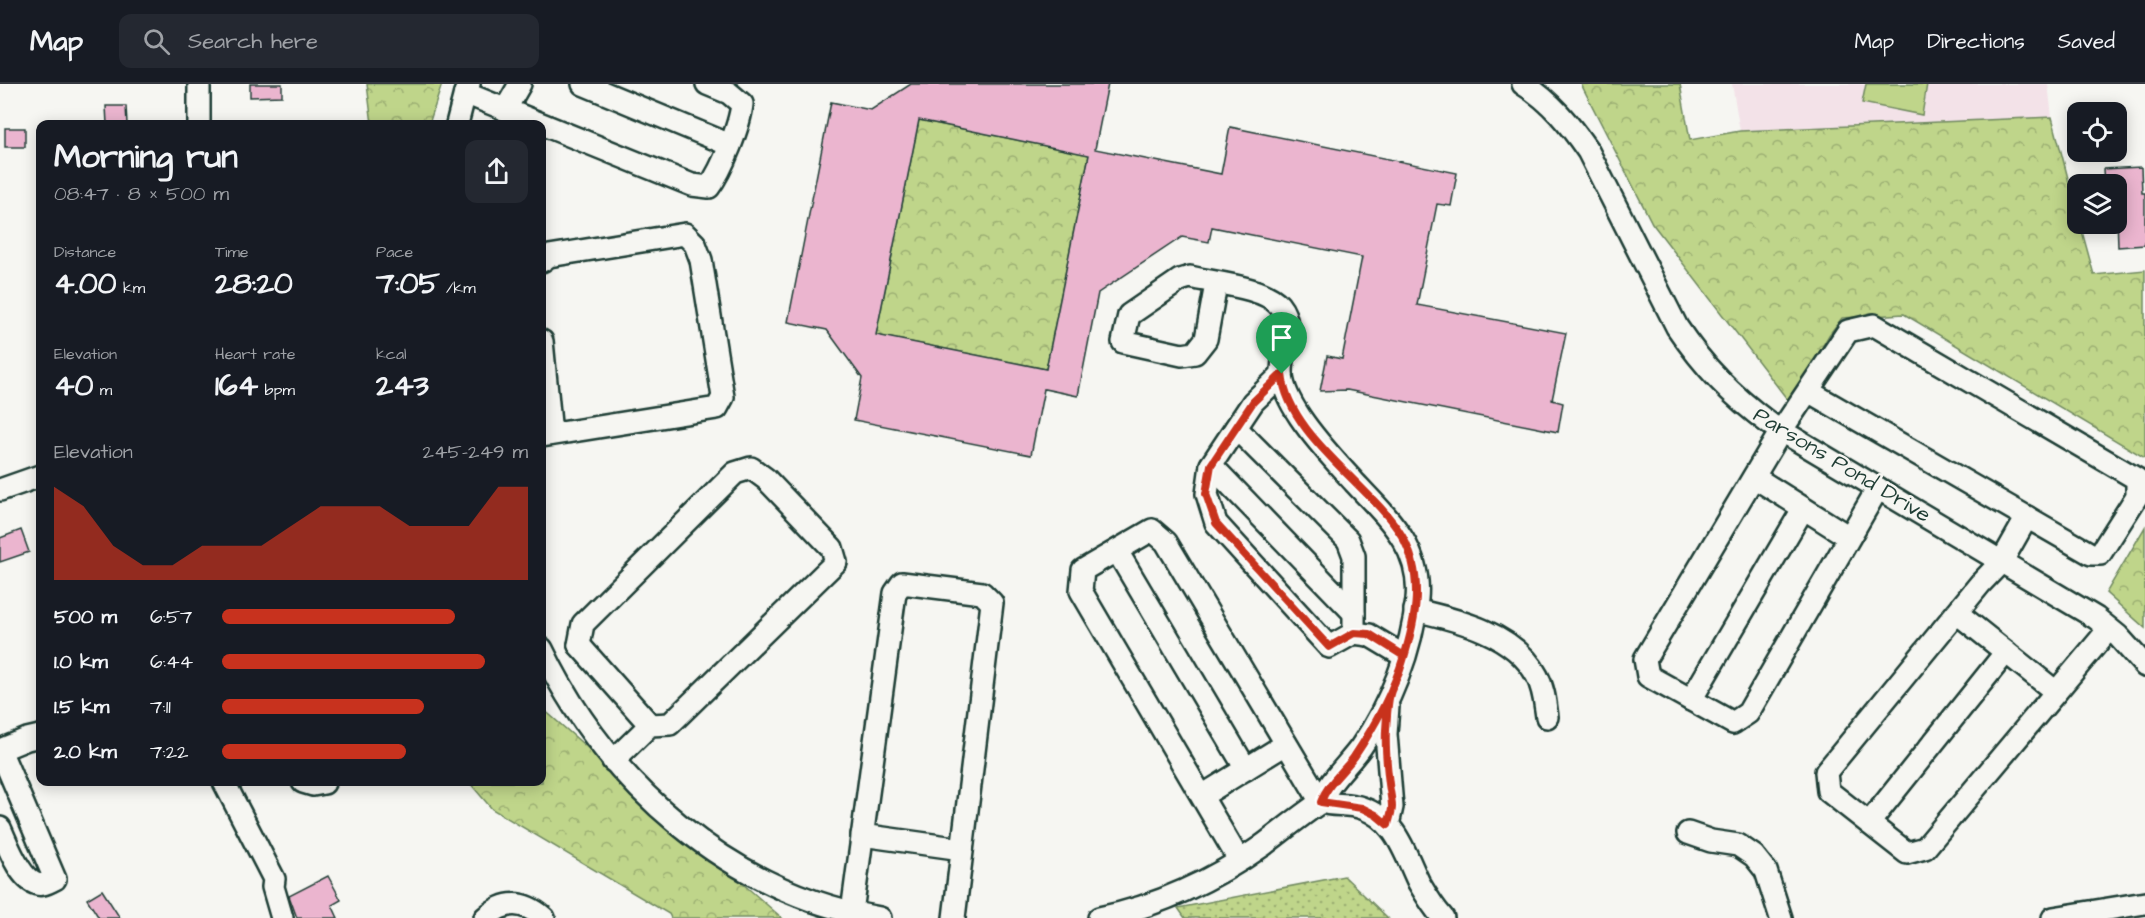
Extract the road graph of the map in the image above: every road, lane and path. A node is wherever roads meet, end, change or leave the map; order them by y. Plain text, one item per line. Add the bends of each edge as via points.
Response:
1 (199, 84) edge
2 (520, 84) edge
3 (583, 84) edge
4 (707, 84) edge
5 (1523, 84) edge
6 (467, 89) edge
7 (505, 110) junction
8 (199, 120) edge
9 (458, 120) edge
10 (530, 120) edge
11 (546, 126) edge
12 (729, 145) junction
13 (546, 258) edge
14 (1216, 284) junction
15 (1282, 374) junction
16 (1808, 391) junction
17 (1236, 428) junction
18 (1782, 431) junction
19 (546, 435) edge
20 (1211, 465) junction
21 (36, 477) edge
22 (1754, 477) junction
23 (1878, 488) junction
24 (0, 490) edge
25 (1803, 509) junction
26 (2027, 517) junction
27 (1849, 537) junction
28 (1117, 550) junction
29 (2002, 561) junction
30 (1415, 610) junction
31 (1957, 613) junction
32 (1354, 623) junction
33 (2109, 629) junction
34 (579, 645) junction
35 (2006, 652) junction
36 (546, 655) edge
37 (1404, 656) junction
38 (546, 659) edge
39 (2145, 666) edge
40 (2056, 692) junction
41 (1390, 693) junction
42 (1691, 700) junction
43 (1547, 717) dead end
44 (650, 725) junction
45 (36, 737) edge
46 (1286, 744) junction
47 (0, 750) edge
48 (36, 752) edge
49 (613, 761) junction
50 (1246, 769) junction
51 (226, 786) edge
52 (1202, 796) junction
53 (1321, 802) junction
54 (1869, 823) junction
55 (1388, 825) junction
56 (0, 828) edge
57 (1688, 833) dead end
58 (862, 835) junction
59 (962, 849) junction
60 (1239, 860) junction
61 (2145, 903) edge
62 (852, 912) junction
63 (282, 918) edge
64 (485, 918) edge
65 (544, 918) edge
66 (880, 918) edge
67 (954, 918) edge
68 (1099, 918) edge
69 (1443, 918) edge
70 (1781, 918) edge
71 (2053, 918) edge

1 - 8 street
2 - 7 street
3 - 12 street
4 - 12 street via 729,93 742,104
5 - 18 street, Parsons Pond Drive via 1552,105 1588,151 1677,327 1695,354 1744,405
6 - 7 street
6 - 9 street
7 - 10 street
11 - 12 street via 692,185 708,187 716,178
13 - 19 street via 685,234 695,244 701,260 723,398 717,408
14 - 14 street via 1206,339 1195,353 1182,356 1124,342 1129,315 1180,280 1190,277
14 - 15 street via 1257,291 1279,305 1288,319
15 - 17 street via 1253,402
15 - 30 street via 1289,399 1314,437 1403,538 1413,561
16 - 18 street
16 - 26 street
16 - 26 street via 1848,331 1874,325 2137,479 2137,496 2100,554 2091,555
17 - 20 street
17 - 32 street via 1348,540 1354,556
18 - 22 street
18 - 23 street, Parsons Pond Drive
20 - 32 street
20 - 32 street via 1206,494 1216,523 1329,647
21 - 24 street
22 - 25 street
22 - 42 street via 1645,659 1648,676
23 - 27 street
23 - 29 street, Parsons Pond Drive
25 - 27 street
25 - 42 street
26 - 29 street
27 - 42 street via 1748,713 1733,723
28 - 46 street via 1152,530 1166,542
28 - 50 street
28 - 52 street via 1083,570 1081,591
29 - 31 street
29 - 33 street, Parsons Pond Drive via 2069,600
30 - 37 street
30 - 43 street via 1483,631 1517,650 1538,677
31 - 35 street
31 - 54 street via 1826,772 1828,791
32 - 37 street
33 - 39 street, Parsons Pond Drive
33 - 40 street
34 - 36 street
34 - 44 street
34 - 44 street via 583,624 735,473 751,468 766,479 832,548 836,562 670,724
35 - 40 street
35 - 54 street
37 - 41 street
38 - 49 street via 577,713
40 - 54 street via 1924,848 1907,853
41 - 53 street via 1364,743 1324,792
41 - 55 street via 1386,734 1392,807
44 - 49 street
45 - 47 street
46 - 50 street
46 - 53 street
47 - 48 street via 17,754
47 - 56 street via 55,879 43,884 30,880 17,864
49 - 62 street via 658,808 723,856 795,893
50 - 52 street
51 - 63 street via 274,879
52 - 60 street
53 - 55 street via 1362,808
53 - 60 street
55 - 69 street
57 - 70 street via 1738,845 1754,856 1766,871
58 - 59 street
58 - 59 street via 895,593 902,583 982,592 992,603
58 - 62 street
59 - 67 street
60 - 68 street via 1179,892
61 - 71 street
62 - 66 street
64 - 65 street via 497,908 517,904

